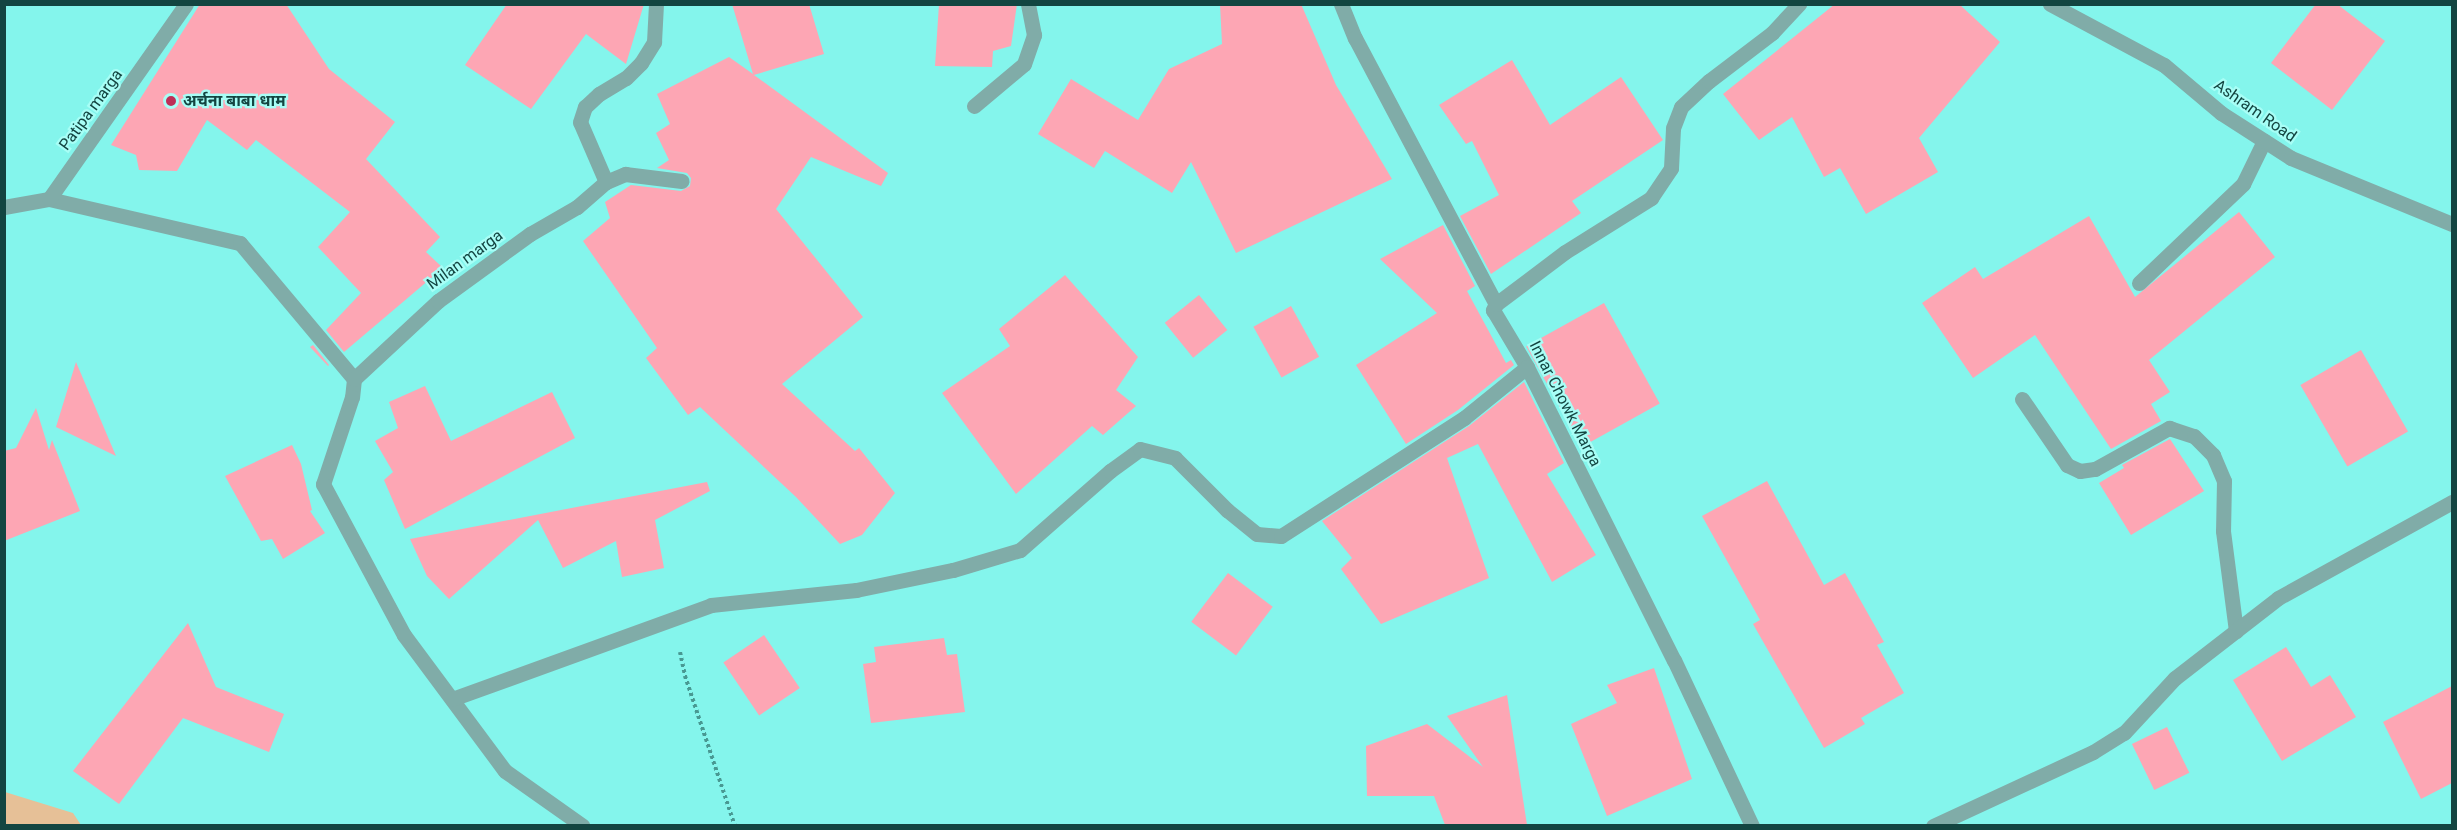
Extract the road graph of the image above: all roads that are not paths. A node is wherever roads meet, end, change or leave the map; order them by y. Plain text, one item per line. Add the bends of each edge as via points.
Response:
1 (186, 4) edge
2 (656, 4) edge
3 (1028, 4) edge
4 (1341, 4) edge
5 (1799, 4) edge
6 (2050, 4) edge
7 (974, 106) dead end
8 (2264, 141) junction
9 (682, 181) dead end
10 (606, 182) junction
11 (49, 199) junction
12 (4, 207) edge
13 (2452, 224) edge
14 (2139, 283) dead end
15 (1496, 304) junction
16 (1527, 367) junction
17 (354, 379) junction
18 (2022, 399) dead end
19 (2452, 502) edge
20 (2236, 630) junction
21 (452, 699) junction
22 (583, 825) edge
23 (1752, 825) edge
24 (1933, 825) edge

1 - 11 street, Patipa marga
2 - 10 street via 654,42 641,63 585,107 580,122
3 - 7 street via 1034,35 1024,64
4 - 15 street, Innar Chowk Marga via 1355,38
5 - 15 street via 1772,33 1682,107 1673,128 1671,168 1651,198 1565,252
6 - 8 street, Ashram Road via 2164,65 2221,113
8 - 13 street, Ashram Road via 2291,158
8 - 14 street via 2243,184
9 - 10 street, Milan marga via 625,174
10 - 17 street, Milan marga via 577,207 530,234 438,301
11 - 12 street
11 - 17 street via 240,243
15 - 16 street, Innar Chowk Marga via 1493,310
16 - 21 street via 1464,418 1281,536 1257,534 1175,458 1140,449 1020,550 953,570 856,590 711,604
16 - 23 street, Innar Chowk Marga
17 - 21 street via 352,397 323,484 404,634
18 - 20 street via 2067,465 2080,471 2095,469 2169,428 2194,436 2213,455 2224,481 2223,531
19 - 20 street via 2278,598
20 - 24 street via 2175,678 2124,733 2093,752
21 - 22 street via 505,771

